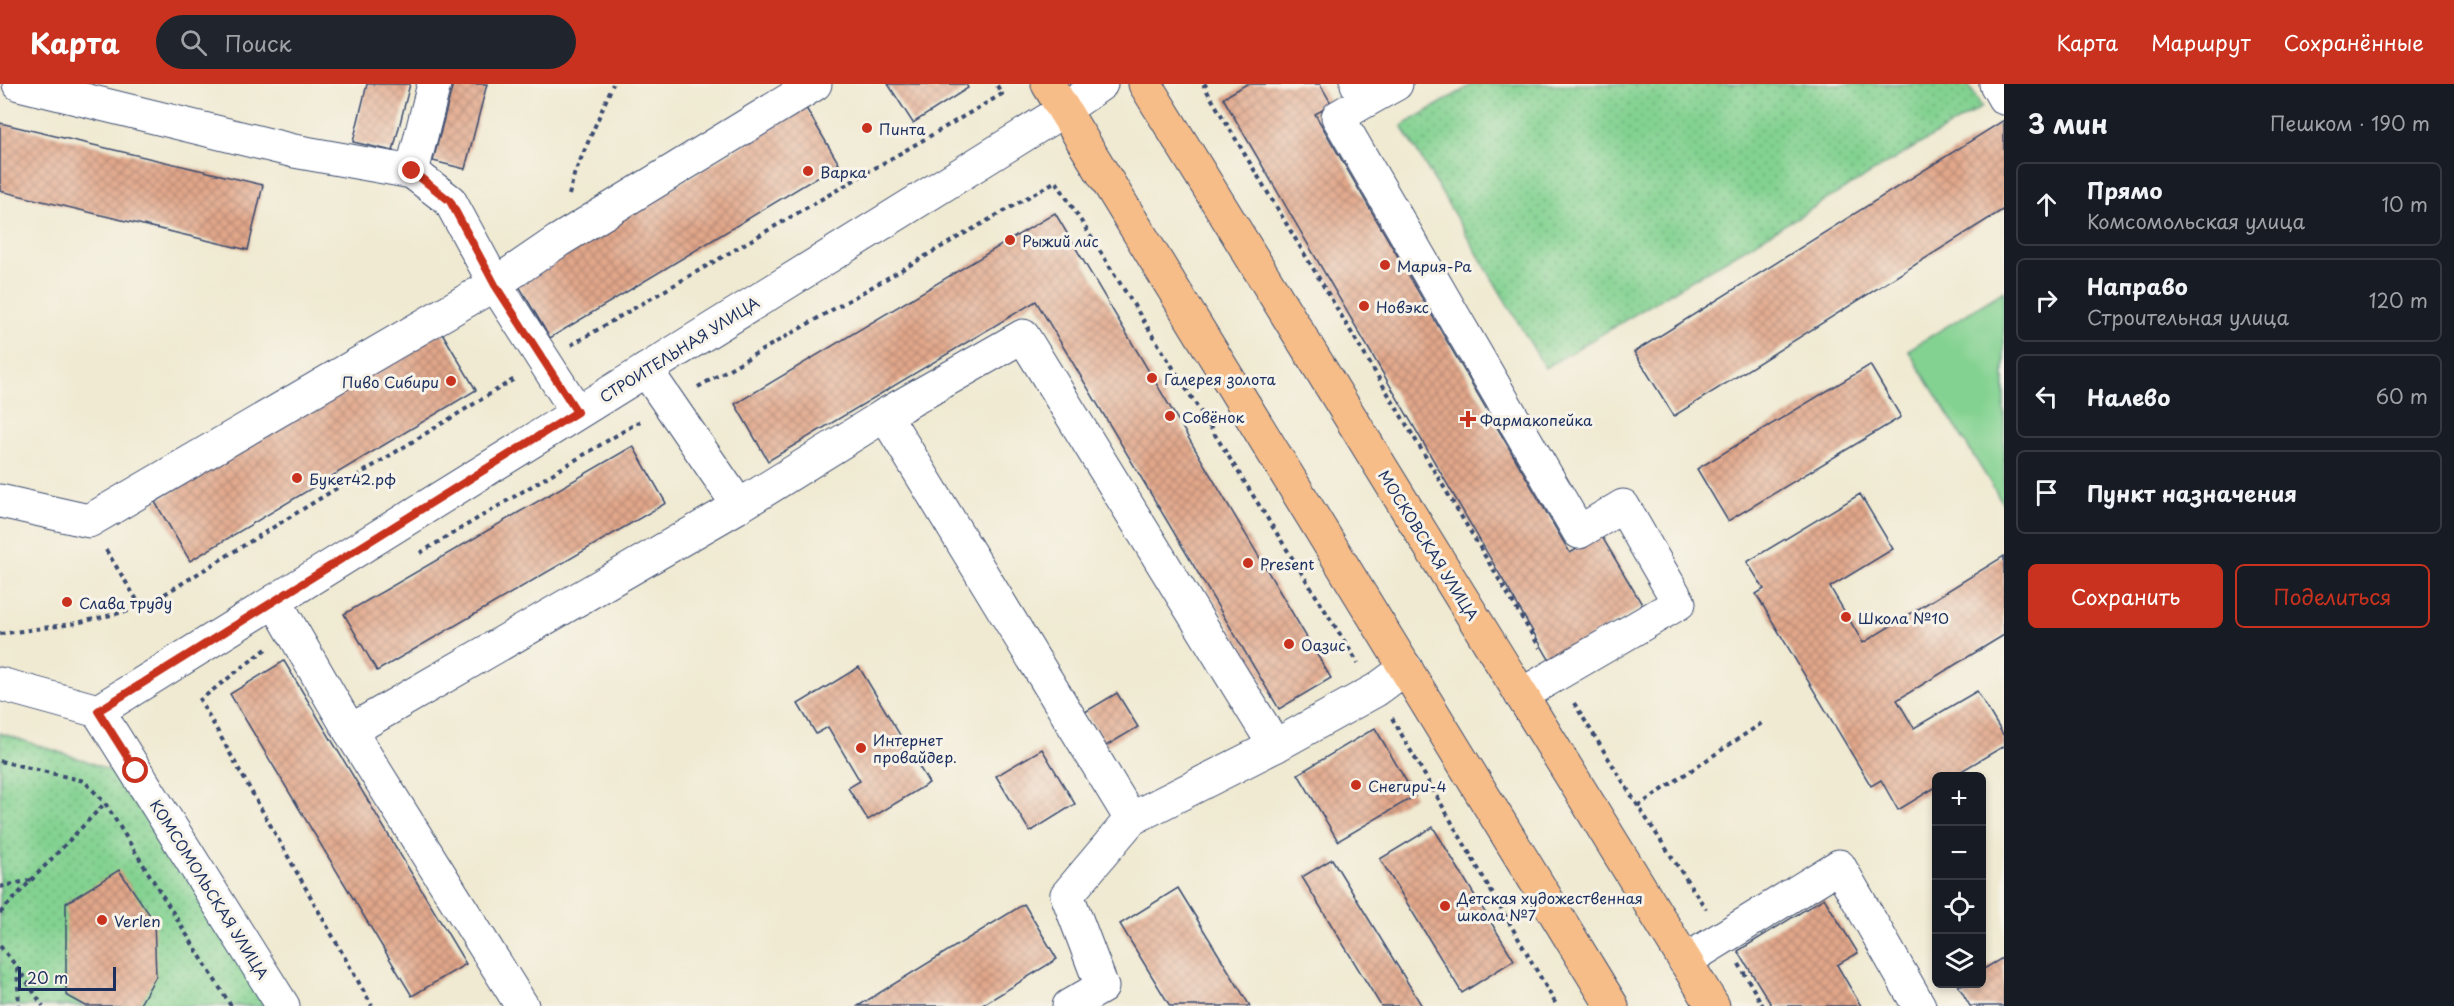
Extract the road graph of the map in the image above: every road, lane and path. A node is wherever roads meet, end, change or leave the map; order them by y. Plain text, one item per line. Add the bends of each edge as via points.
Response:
1 (20, 84) edge
2 (434, 84) edge
3 (613, 84) edge
4 (815, 84) edge
5 (996, 84) edge
6 (1101, 84) edge
7 (1145, 84) edge
8 (1207, 84) edge
9 (1396, 84) edge
10 (1996, 84) edge
11 (1362, 92) edge
12 (1056, 97) edge
13 (2004, 98) edge
14 (412, 171) junction
15 (558, 241) junction
16 (495, 285) junction
17 (545, 360) junction
18 (646, 370) junction
19 (668, 404) junction
20 (577, 412) junction
21 (885, 415) junction
22 (0, 501) edge
23 (739, 506) junction
24 (88, 521) junction
25 (414, 556) dead end
26 (275, 601) junction
27 (142, 608) junction
28 (292, 629) junction
29 (0, 634) edge
30 (1406, 668) junction
31 (1556, 674) junction
32 (0, 684) edge
33 (1376, 690) junction
34 (1521, 695) junction
35 (98, 711) junction
36 (1762, 723) dead end
37 (350, 731) junction
38 (1275, 746) junction
39 (0, 761) edge
40 (105, 804) junction
41 (1638, 806) junction
42 (1131, 819) junction
43 (32, 880) junction
44 (0, 886) edge
45 (0, 913) edge
46 (1723, 937) junction
47 (0, 946) edge
48 (1685, 961) junction
49 (17, 967) junction
50 (1107, 996) edge
51 (19, 1006) edge
52 (43, 1006) edge
53 (231, 1006) edge
54 (283, 1006) edge
55 (372, 1006) edge
56 (522, 1006) edge
57 (1069, 1006) edge
58 (1557, 1006) edge
59 (1612, 1006) edge
60 (1713, 1006) edge
61 (1763, 1006) edge
62 (1919, 1006) edge

1 - 14 street via 294,151
2 - 14 street
3 - 15 path via 574,175
4 - 15 street
5 - 17 path via 1002,94
6 - 12 street, СТРОИТЕЛЬНАЯ УЛИЦА
7 - 34 main road, МОСКОВСКАЯ УЛИЦА
8 - 31 path via 1204,86
9 - 11 street
10 - 13 street
11 - 31 street via 1338,117 1579,532 1623,506 1679,603
12 - 18 street, СТРОИТЕЛЬНАЯ УЛИЦА
12 - 30 main road
14 - 16 street via 450,201
15 - 16 street
16 - 17 street
16 - 24 street
17 - 20 street
17 - 27 path
18 - 19 street
18 - 20 street, СТРОИТЕЛЬНАЯ УЛИЦА
19 - 23 street
19 - 25 path
19 - 33 path via 1056,181
20 - 26 street, СТРОИТЕЛЬНАЯ УЛИЦА
21 - 23 street
21 - 38 street via 1023,336
21 - 42 street
22 - 24 street
23 - 37 street
24 - 27 path
26 - 28 street
26 - 35 street, СТРОИТЕЛЬНАЯ УЛИЦА
27 - 29 path via 72,624
28 - 37 street
28 - 55 path via 200,700
30 - 33 street
30 - 59 main road
31 - 34 street
31 - 41 path
32 - 35 street
33 - 38 street
33 - 58 path
34 - 48 main road, МОСКОВСКАЯ УЛИЦА
35 - 54 street, КОМСОМОЛЬСКАЯ УЛИЦА
36 - 41 path
37 - 56 street
38 - 42 street
39 - 40 path via 84,782
40 - 43 path
40 - 53 path
41 - 46 path
42 - 50 street via 1067,895
43 - 44 path
43 - 45 path
46 - 48 street
46 - 61 path
46 - 62 street via 1839,866
47 - 49 path
48 - 60 main road, МОСКОВСКАЯ УЛИЦА
49 - 51 path
49 - 52 path
50 - 57 street

